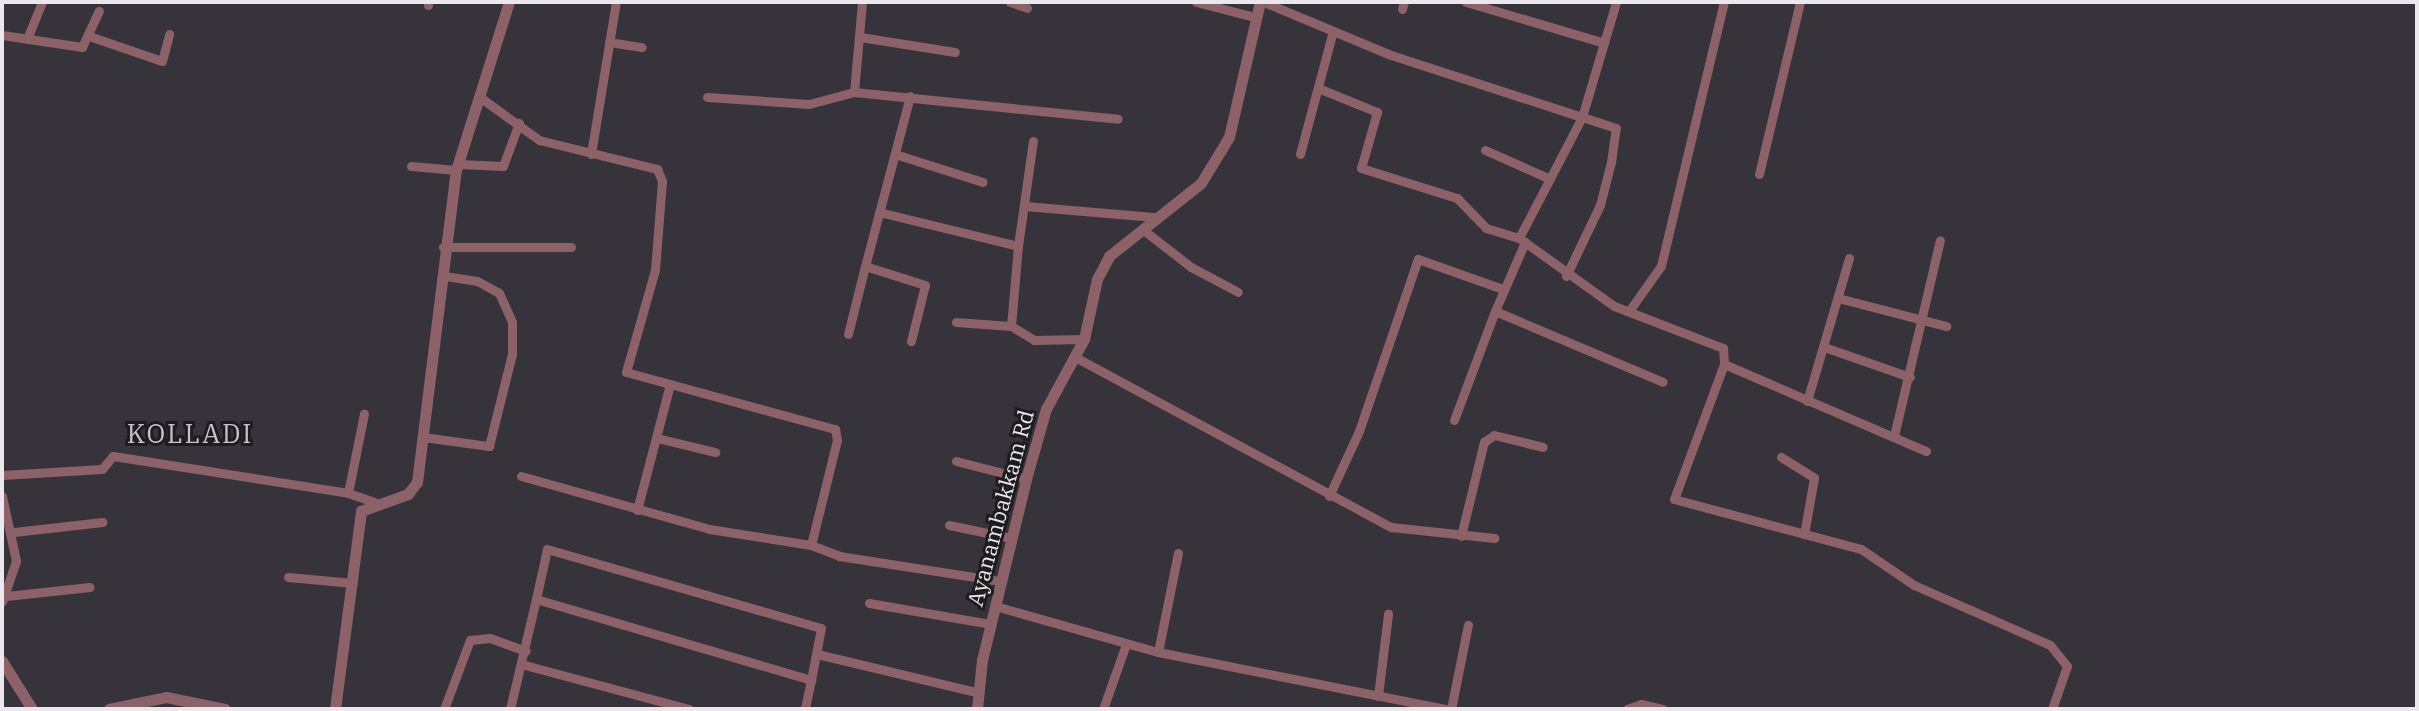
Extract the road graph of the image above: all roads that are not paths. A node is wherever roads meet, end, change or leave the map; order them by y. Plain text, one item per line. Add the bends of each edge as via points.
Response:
1 (42, 2) edge
2 (509, 2) edge
3 (616, 2) edge
4 (862, 2) edge
5 (1010, 2) edge
6 (1196, 2) edge
7 (1262, 2) edge
8 (1466, 2) edge
9 (1616, 2) edge
10 (1724, 2) edge
11 (1800, 2) edge
12 (1027, 8) dead end
13 (99, 11) dead end
14 (1255, 17) junction
15 (1333, 31) junction
16 (169, 34) dead end
17 (2, 35) edge
18 (89, 36) junction
19 (860, 37) junction
20 (27, 39) junction
21 (609, 42) junction
22 (1604, 43) junction
23 (642, 47) dead end
24 (955, 52) dead end
25 (1318, 88) junction
26 (854, 92) junction
27 (910, 96) junction
28 (707, 97) dead end
29 (481, 98) junction
30 (1582, 117) junction
31 (1118, 119) dead end
32 (519, 123) junction
33 (1033, 141) dead end
34 (1485, 150) dead end
35 (591, 154) junction
36 (895, 154) junction
37 (1300, 154) dead end
38 (411, 166) dead end
39 (458, 167) junction
40 (1759, 174) dead end
41 (1550, 179) junction
42 (983, 182) dead end
43 (1025, 206) junction
44 (879, 212) junction
45 (1154, 217) junction
46 (1142, 229) junction
47 (1522, 240) junction
48 (1940, 240) dead end
49 (1018, 246) junction
50 (443, 247) junction
51 (571, 247) dead end
52 (1849, 258) dead end
53 (865, 266) junction
54 (444, 276) junction
55 (1566, 276) junction
56 (1500, 288) junction
57 (1238, 292) dead end
58 (1838, 298) junction
59 (1495, 311) junction
60 (1629, 311) junction
61 (956, 322) dead end
62 (1921, 322) junction
63 (1011, 326) junction
64 (1946, 326) dead end
65 (848, 334) dead end
66 (1084, 339) junction
67 (911, 341) dead end
68 (1824, 347) junction
69 (1075, 357) junction
70 (1724, 364) junction
71 (1910, 377) junction
72 (1663, 382) dead end
73 (670, 384) junction
74 (1807, 401) junction
75 (364, 414) dead end
76 (1454, 420) dead end
77 (1894, 436) junction
78 (423, 437) junction
79 (657, 438) junction
80 (1543, 447) dead end
81 (1926, 451) dead end
82 (715, 452) dead end
83 (1781, 457) dead end
84 (956, 461) dead end
85 (2, 475) edge
86 (521, 476) dead end
87 (1026, 479) junction
88 (348, 493) junction
89 (2, 496) edge
90 (1329, 496) junction
91 (374, 502) junction
92 (637, 510) junction
93 (102, 522) dead end
94 (949, 525) dead end
95 (14, 532) junction
96 (1804, 534) junction
97 (1461, 536) junction
98 (1011, 538) junction
99 (1494, 538) dead end
100 (811, 545) junction
101 (1178, 553) dead end
102 (288, 577) dead end
103 (1001, 581) junction
104 (353, 583) junction
105 (90, 587) dead end
106 (4, 599) edge
107 (536, 599) junction
108 (869, 603) dead end
109 (995, 606) junction
110 (1388, 614) dead end
111 (991, 624) junction
112 (1468, 625) dead end
113 (1126, 644) junction
114 (526, 651) junction
115 (1158, 652) junction
116 (817, 654) junction
117 (2, 661) edge
118 (521, 664) junction
119 (811, 680) junction
120 (979, 693) junction
121 (1378, 696) junction
122 (32, 709) edge
123 (109, 709) edge
124 (225, 709) edge
125 (335, 709) edge
126 (444, 709) edge
127 (510, 709) edge
128 (689, 709) edge
129 (805, 709) edge
130 (977, 709) edge
131 (1103, 709) edge
132 (1448, 709) edge
133 (1627, 709) edge
134 (1662, 709) edge
135 (2052, 709) edge

1 - 20 street
2 - 29 street
3 - 21 street
4 - 19 street
5 - 12 street
6 - 14 street
7 - 14 street, Ayanambakkam Rd
7 - 15 street
8 - 22 street
9 - 22 street
10 - 60 street via 1661,266
11 - 40 street
13 - 18 street
14 - 45 street, Ayanambakkam Rd via 1229,137 1201,183
15 - 25 street
15 - 30 street
16 - 18 street via 162,61
17 - 20 street
18 - 20 street via 78,47
19 - 24 street
19 - 26 street
21 - 23 street
21 - 35 street
22 - 30 street
25 - 37 street
25 - 47 street via 1377,112 1361,168 1457,198 1486,228
26 - 27 street
26 - 28 street via 809,104
27 - 31 street
27 - 36 street
29 - 32 street
29 - 39 street
30 - 41 street
30 - 55 street via 1616,128 1600,205
32 - 35 street via 539,140
32 - 39 street via 503,166
33 - 43 street
34 - 41 street
35 - 73 street via 657,169 662,181 655,270 626,372
36 - 42 street
36 - 44 street
38 - 39 street
39 - 50 street
41 - 47 street
43 - 45 street
43 - 49 street
44 - 49 street
44 - 53 street
45 - 46 street, Ayanambakkam Rd
46 - 57 street via 1191,267
46 - 66 street, Ayanambakkam Rd via 1109,256 1097,279
47 - 55 street
47 - 56 street
48 - 62 street
49 - 63 street
50 - 51 street
50 - 54 street
52 - 58 street
53 - 65 street
53 - 67 street via 925,285
54 - 78 street
54 - 78 street via 477,281 499,293 512,322 512,354 489,446 476,449
55 - 60 street
56 - 59 street
56 - 90 street via 1418,259
58 - 62 street
58 - 68 street
59 - 72 street
59 - 76 street
60 - 70 street via 1716,341
61 - 63 street
62 - 64 street
62 - 71 street
63 - 66 street via 1034,340
66 - 69 street, Ayanambakkam Rd
68 - 71 street
68 - 74 street
69 - 87 street, Ayanambakkam Rd via 1046,409
69 - 90 street
70 - 74 street
70 - 96 street via 1674,499
71 - 77 street
73 - 79 street
73 - 100 street via 835,429 837,440
74 - 77 street
75 - 88 street
77 - 81 street
78 - 91 street via 417,482 408,494
79 - 82 street
79 - 92 street
80 - 97 street via 1494,435 1484,442
83 - 96 street via 1814,478
84 - 87 street
85 - 88 street via 102,469 113,456
86 - 92 street
87 - 98 street, Ayanambakkam Rd
88 - 91 street
89 - 95 street
90 - 97 street via 1391,527
91 - 104 street via 361,511
92 - 100 street
93 - 95 street
94 - 98 street
95 - 106 street via 16,561
96 - 135 street via 1861,549 1914,585 2050,645 2067,666
97 - 99 street
98 - 103 street, Ayanambakkam Rd
100 - 103 street via 839,556
101 - 115 street
102 - 104 street
103 - 109 street, Ayanambakkam Rd
104 - 125 street
105 - 106 street
107 - 114 street
107 - 116 street via 547,549 821,628
107 - 119 street
108 - 111 street
109 - 111 street, Ayanambakkam Rd
109 - 113 street
110 - 121 street
111 - 120 street, Ayanambakkam Rd
112 - 132 street
113 - 115 street
113 - 131 street
114 - 118 street
114 - 126 street via 490,638 470,640
115 - 121 street
116 - 119 street
116 - 120 street
117 - 122 street
118 - 127 street
118 - 128 street
119 - 129 street
120 - 130 street, Ayanambakkam Rd
121 - 132 street
123 - 124 street via 166,697
133 - 134 street via 1641,704

